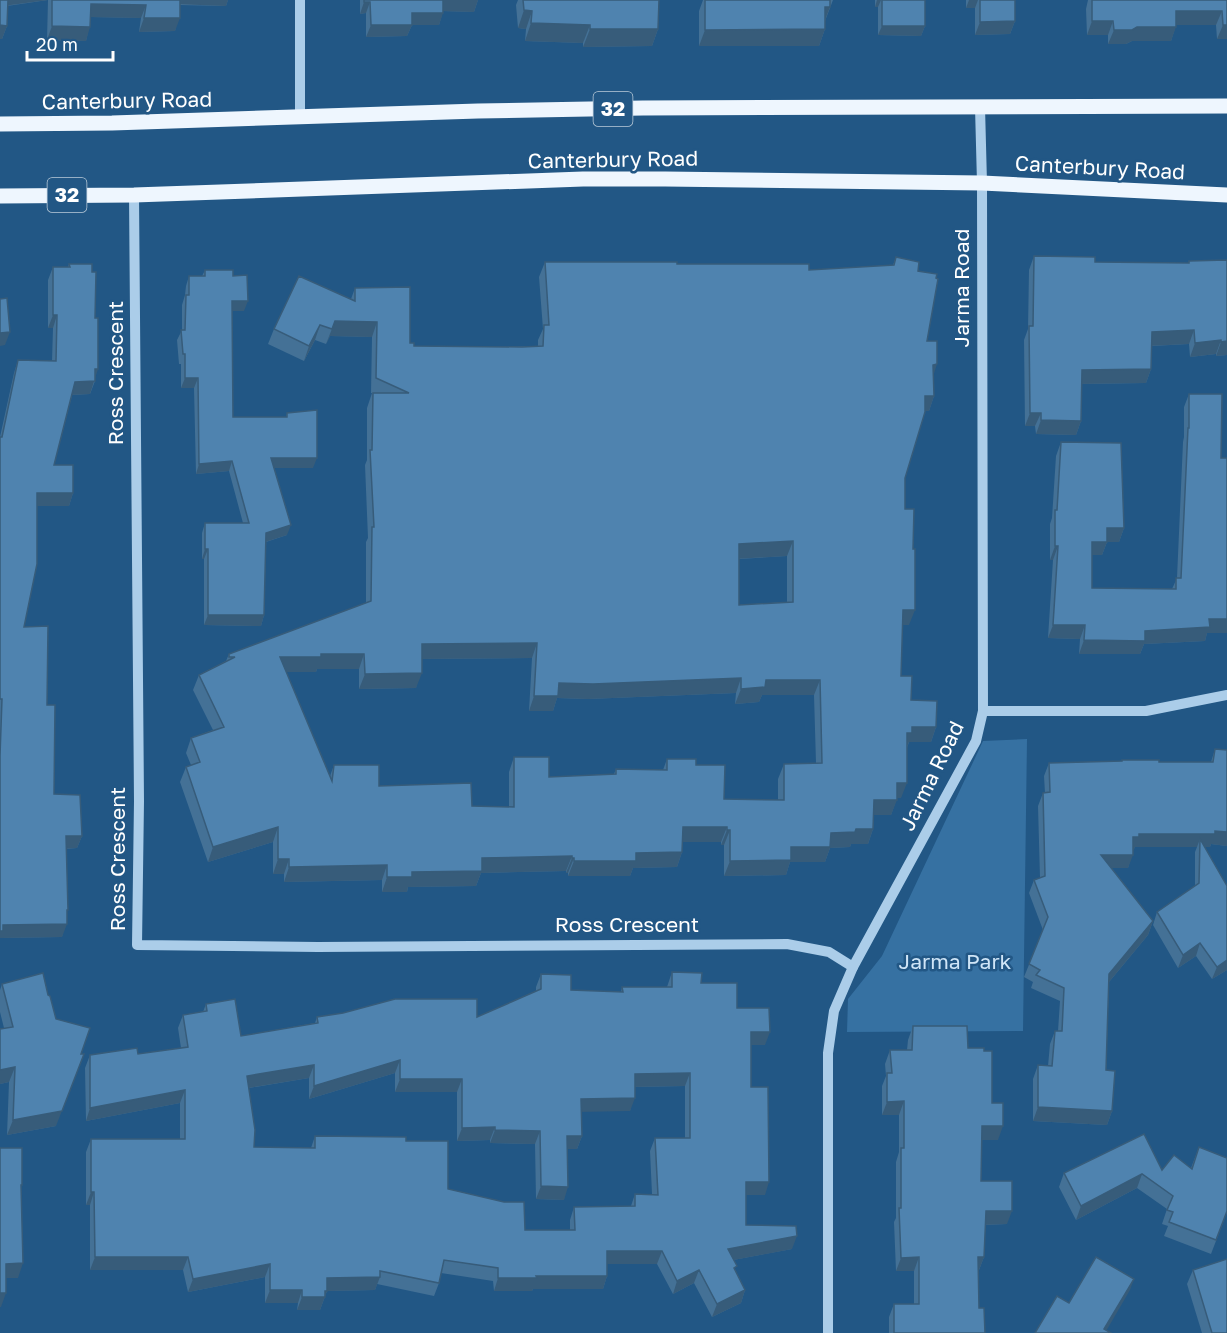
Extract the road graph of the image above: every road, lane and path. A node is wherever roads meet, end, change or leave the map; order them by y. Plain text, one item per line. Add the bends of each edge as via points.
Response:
1 (300, 0) edge
2 (1227, 106) edge
3 (980, 107) junction
4 (300, 117) junction
5 (0, 124) edge
6 (982, 183) junction
7 (134, 195) junction
8 (1227, 195) edge
9 (0, 196) edge
10 (1227, 695) edge
11 (983, 711) junction
12 (854, 967) junction
13 (828, 1333) edge

1 - 4 street
2 - 3 main road, Canterbury Road / 32
3 - 4 main road, Canterbury Road / 32 via 643,108
3 - 6 street, Jarma Road
4 - 5 main road, Canterbury Road / 32
6 - 7 main road, Canterbury Road / 32 via 583,179
6 - 8 main road, Canterbury Road / 32
6 - 11 street, Jarma Road
7 - 9 main road, Canterbury Road / 32
7 - 12 street, Ross Crescent via 137,945 787,944 829,952
10 - 11 street via 1146,711
11 - 12 street, Jarma Road via 976,741
12 - 13 street, Jarma Road via 834,1011 828,1053

